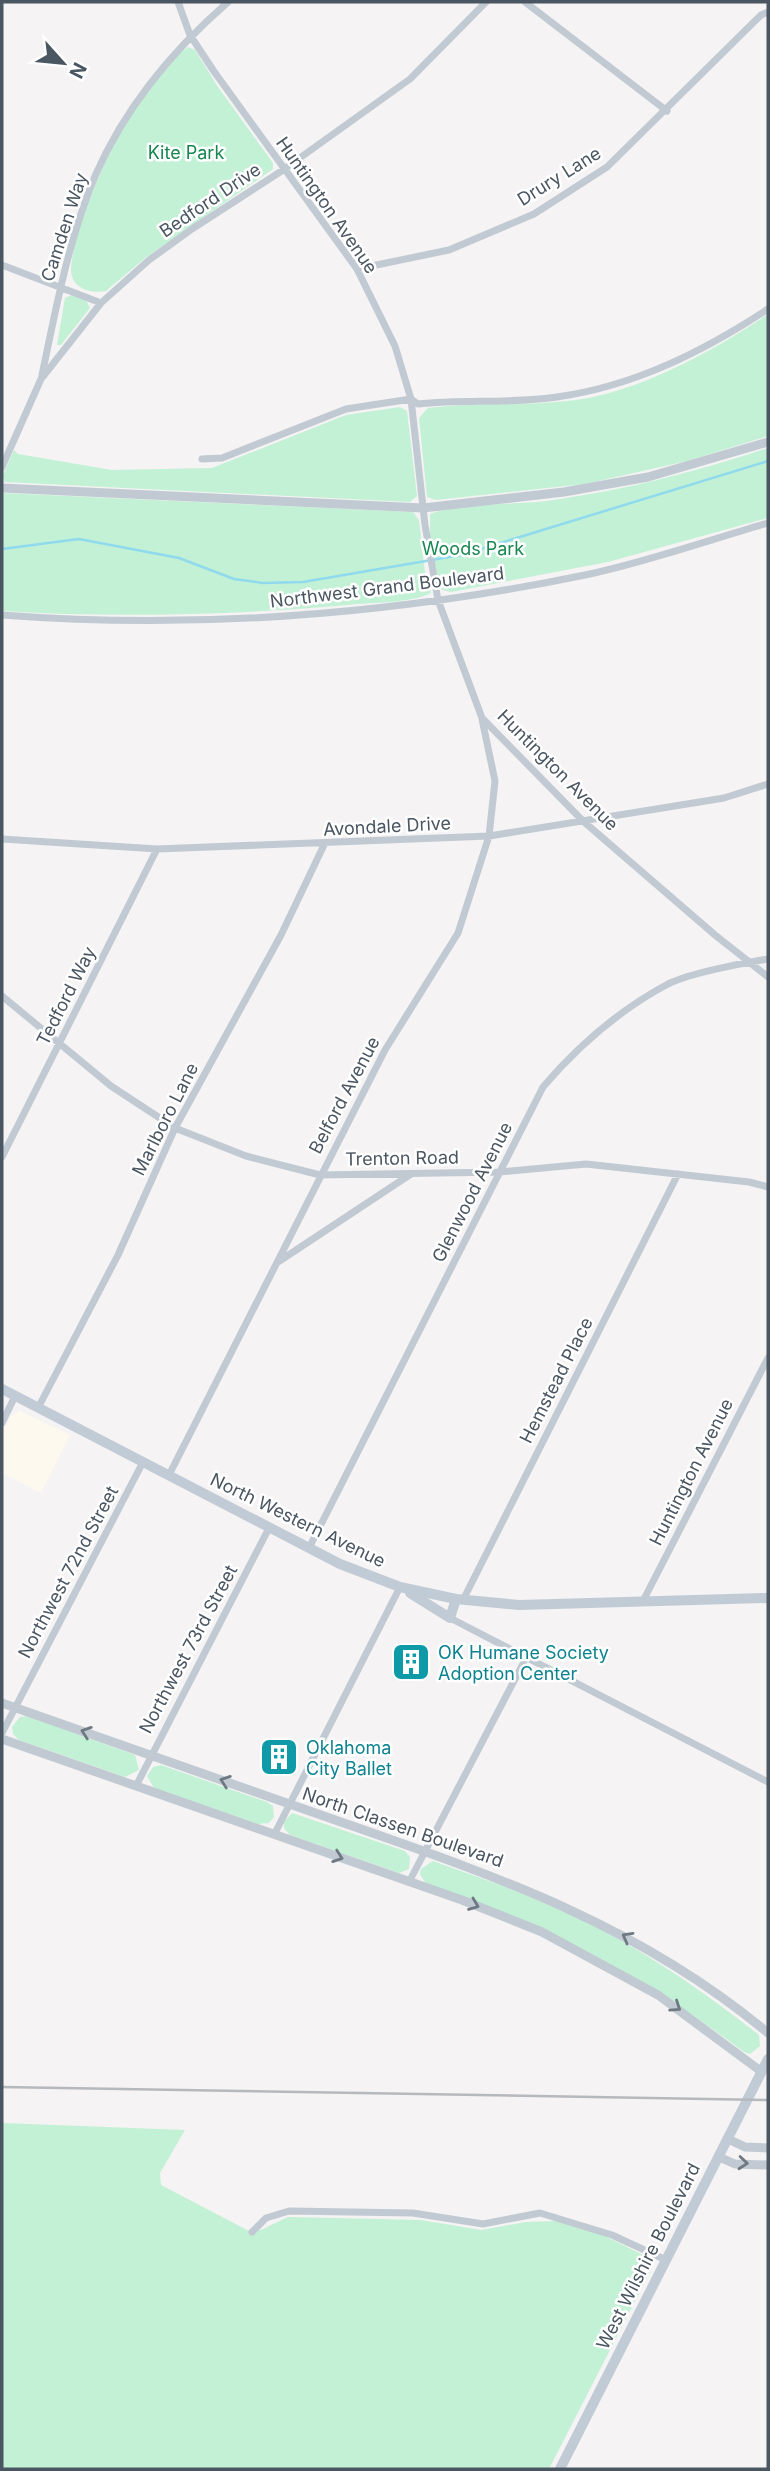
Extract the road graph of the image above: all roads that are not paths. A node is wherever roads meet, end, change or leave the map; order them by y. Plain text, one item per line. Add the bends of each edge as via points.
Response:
1 (178, 2) edge
2 (228, 2) edge
3 (486, 2) edge
4 (525, 2) edge
5 (768, 12) edge
6 (190, 35) junction
7 (667, 111) junction
8 (283, 170) junction
9 (2, 265) edge
10 (357, 270) junction
11 (61, 285) junction
12 (101, 303) junction
13 (768, 309) edge
14 (41, 379) junction
15 (411, 399) junction
16 (768, 442) edge
17 (4, 456) edge
18 (202, 459) dead end
19 (2, 467) edge
20 (2, 488) edge
21 (423, 508) junction
22 (768, 523) edge
23 (438, 600) junction
24 (2, 615) edge
25 (482, 718) junction
26 (768, 784) edge
27 (583, 821) junction
28 (489, 836) junction
29 (2, 839) edge
30 (324, 845) junction
31 (157, 849) junction
32 (768, 960) edge
33 (751, 962) junction
34 (768, 977) edge
35 (2, 996) edge
36 (60, 1044) junction
37 (175, 1128) junction
38 (2, 1157) edge
39 (500, 1172) junction
40 (411, 1173) junction
41 (678, 1174) junction
42 (320, 1175) junction
43 (768, 1187) edge
44 (275, 1264) junction
45 (768, 1357) edge
46 (2, 1389) edge
47 (15, 1396) junction
48 (38, 1408) junction
49 (2, 1423) edge
50 (144, 1462) junction
51 (169, 1475) junction
52 (270, 1528) junction
53 (309, 1548) junction
54 (400, 1587) junction
55 (768, 1598) edge
56 (459, 1600) junction
57 (643, 1601) junction
58 (450, 1618) junction
59 (526, 1658) junction
60 (2, 1703) edge
61 (15, 1707) junction
62 (2, 1736) edge
63 (151, 1755) junction
64 (768, 1782) edge
65 (136, 1786) junction
66 (290, 1804) junction
67 (274, 1835) junction
68 (425, 1851) junction
69 (409, 1882) junction
70 (768, 2034) edge
71 (768, 2059) edge
72 (762, 2072) junction
73 (728, 2139) junction
74 (768, 2148) edge
75 (719, 2157) junction
76 (768, 2165) edge
77 (252, 2232) dead end
78 (666, 2260) junction
79 (560, 2469) edge

1 - 6 street, Huntington Avenue
2 - 6 street, Camden Way
3 - 8 street, Bedford Drive via 410,79
4 - 7 street
5 - 7 street, Drury Lane
6 - 8 street, Huntington Avenue
6 - 11 street, Camden Way via 135,104 96,174
7 - 10 street, Drury Lane via 607,167 534,214 449,250
8 - 10 street, Huntington Avenue
8 - 12 street, Bedford Drive via 149,260
9 - 11 street
10 - 15 street, Huntington Avenue via 395,346
11 - 12 street
11 - 14 street, Camden Way
12 - 14 street, Bedford Drive
13 - 15 street via 692,354 604,389 499,401 418,404
14 - 17 street, Bedford Drive
15 - 18 street via 346,409 222,458
15 - 21 street, Huntington Avenue
16 - 21 street via 648,477
17 - 19 street, Bedford Drive
20 - 21 street
21 - 23 street, Huntington Avenue
22 - 23 street, Northwest Grand Boulevard via 592,573
23 - 24 street, Northwest Grand Boulevard via 234,621 58,620
23 - 25 street, Huntington Avenue
25 - 27 street, Huntington Avenue
25 - 28 street, Belford Avenue via 495,781
26 - 27 street, Avondale Drive via 723,798
27 - 28 street, Avondale Drive
27 - 33 street, Huntington Avenue
28 - 30 street, Avondale Drive
28 - 42 street, Belford Avenue via 458,933 385,1051
29 - 31 street, Avondale Drive
30 - 31 street, Avondale Drive
30 - 37 street, Marlboro Lane via 281,935
31 - 36 street, Tedford Way
32 - 33 street, Glenwood Avenue
33 - 34 street, Huntington Avenue
33 - 39 street, Glenwood Avenue via 670,983 572,1053 543,1087
35 - 36 street, Trenton Road
36 - 37 street, Trenton Road via 111,1086
36 - 38 street, Tedford Way
37 - 42 street, Trenton Road via 246,1156
37 - 48 street, Marlboro Lane via 118,1255
39 - 40 street, Trenton Road
39 - 41 street, Trenton Road via 586,1164
39 - 53 street, Glenwood Avenue
40 - 42 street, Trenton Road
40 - 44 street
41 - 43 street, Trenton Road
41 - 56 street, Hemstead Place
42 - 44 street, Belford Avenue
44 - 51 street, Belford Avenue
45 - 57 street, Huntington Avenue
46 - 47 main road, North Western Avenue
47 - 48 main road, North Western Avenue
47 - 49 street
48 - 50 main road, North Western Avenue
50 - 51 main road, North Western Avenue
50 - 61 street, Northwest 72nd Street
51 - 52 main road, North Western Avenue
52 - 53 main road, North Western Avenue
52 - 63 street, Northwest 73rd Street
53 - 54 main road, North Western Avenue
54 - 56 main road, North Western Avenue
54 - 58 main road
54 - 66 street
55 - 57 main road, North Western Avenue
56 - 57 main road, North Western Avenue via 519,1605
56 - 58 main road
58 - 59 street
59 - 64 street
59 - 68 street
60 - 61 street, North Classen Boulevard
61 - 62 street, Northwest 72nd Street
63 -> 61 street, North Classen Boulevard
62 - 65 street
63 - 65 street, Northwest 73rd Street
66 -> 63 street, North Classen Boulevard
65 - 67 street
66 - 67 street
66 - 68 street, North Classen Boulevard
67 -> 69 street
68 - 69 street
70 -> 68 street, North Classen Boulevard via 688,1974 606,1926 512,1882
69 -> 72 street via 523,1924 612,1968 681,2011
71 - 72 main road, West Wilshire Boulevard
72 - 73 main road, West Wilshire Boulevard
73 - 74 street via 745,2147
73 - 75 main road, West Wilshire Boulevard
75 -> 76 street via 735,2164
75 - 78 main road, West Wilshire Boulevard
77 - 78 street via 266,2218 289,2211 412,2213 483,2224 540,2213 612,2235
78 - 79 main road, West Wilshire Boulevard

